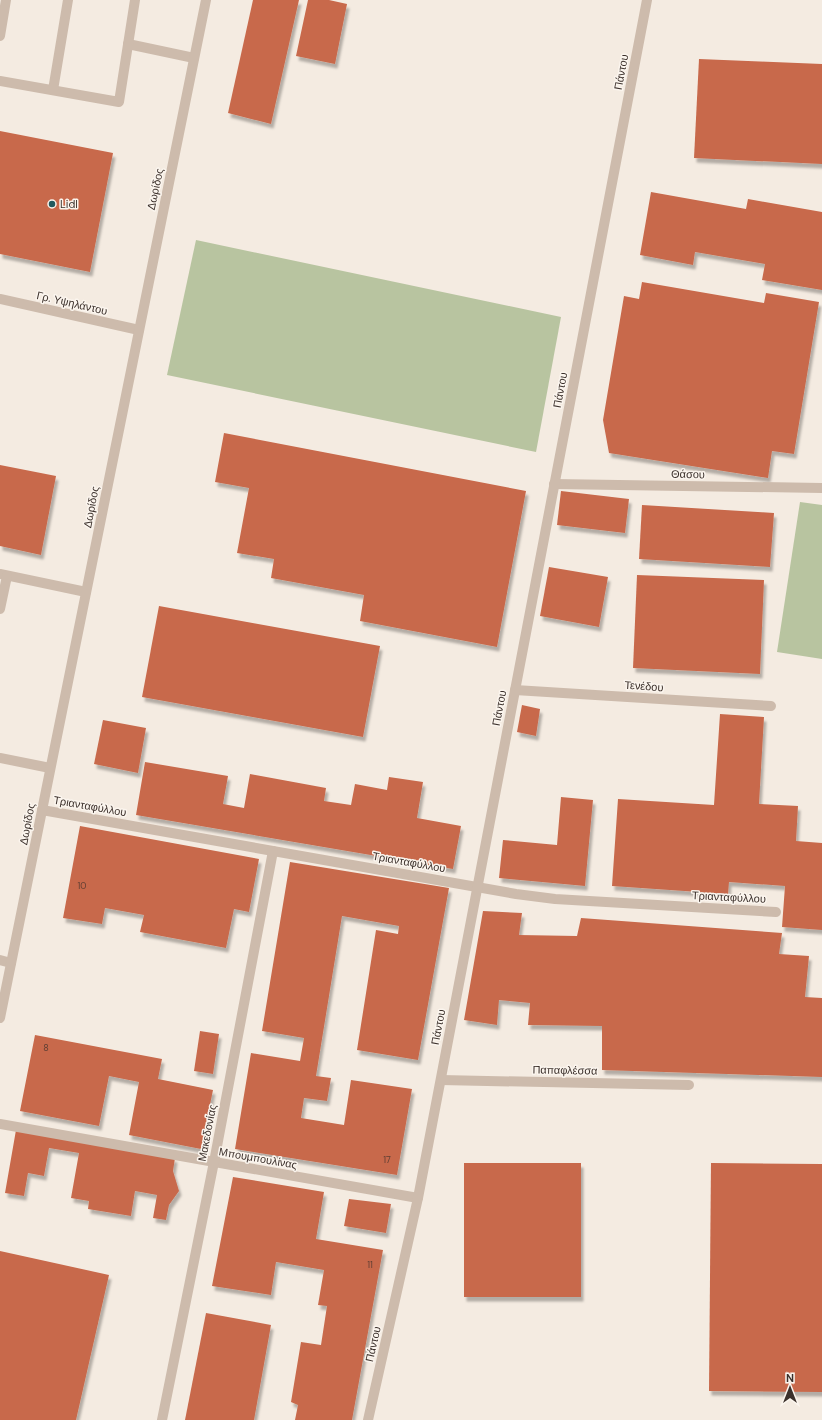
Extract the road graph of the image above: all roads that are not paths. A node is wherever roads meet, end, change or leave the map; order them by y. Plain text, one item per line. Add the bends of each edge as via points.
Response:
1 (6, 0) edge
2 (68, 0) edge
3 (135, 0) edge
4 (206, 0) edge
5 (647, 0) edge
6 (0, 36) edge
7 (128, 44) junction
8 (194, 58) junction
9 (0, 80) edge
10 (53, 90) junction
11 (0, 299) edge
12 (139, 330) junction
13 (554, 484) junction
14 (822, 488) edge
15 (3, 575) edge
16 (86, 592) junction
17 (0, 609) edge
18 (515, 690) junction
19 (771, 706) dead end
20 (0, 758) edge
21 (50, 768) junction
22 (42, 810) junction
23 (273, 851) junction
24 (477, 886) junction
25 (776, 912) dead end
26 (0, 960) edge
27 (11, 963) junction
28 (0, 1018) edge
29 (441, 1080) junction
30 (689, 1085) dead end
31 (0, 1124) edge
32 (214, 1162) junction
33 (418, 1198) junction
34 (162, 1420) edge
35 (368, 1420) edge

1 - 6 street
2 - 10 street
3 - 7 street
4 - 8 street, Δωρίδος
5 - 13 street, Πάντου
7 - 8 street
7 - 10 street via 119,102
8 - 12 street, Δωρίδος
9 - 10 street
11 - 12 street, Γρ. Υψηλάντου
12 - 16 street, Δωρίδος
13 - 14 street, Θάσου
13 - 18 street, Πάντου
15 - 16 street
15 - 17 street
16 - 21 street, Δωρίδος
18 - 19 street, Τενέδου
18 - 24 street, Πάντου
20 - 21 street
21 - 22 street, Δωρίδος
22 - 23 street, Τριανταφύλλου
22 - 27 street, Δωρίδος
23 - 24 street, Τριανταφύλλου
23 - 32 street, Μακεδονίας
24 - 25 street, Τριανταφύλλου via 555,900
24 - 29 street, Πάντου
26 - 27 street
27 - 28 street, Δωρίδος
29 - 30 street, Παπαφλέσσα
29 - 33 street, Πάντου
31 - 32 street, Μπουμπουλίνας
32 - 33 street, Μπουμπουλίνας
32 - 34 street, Μακεδονίας
33 - 35 street, Πάντου

